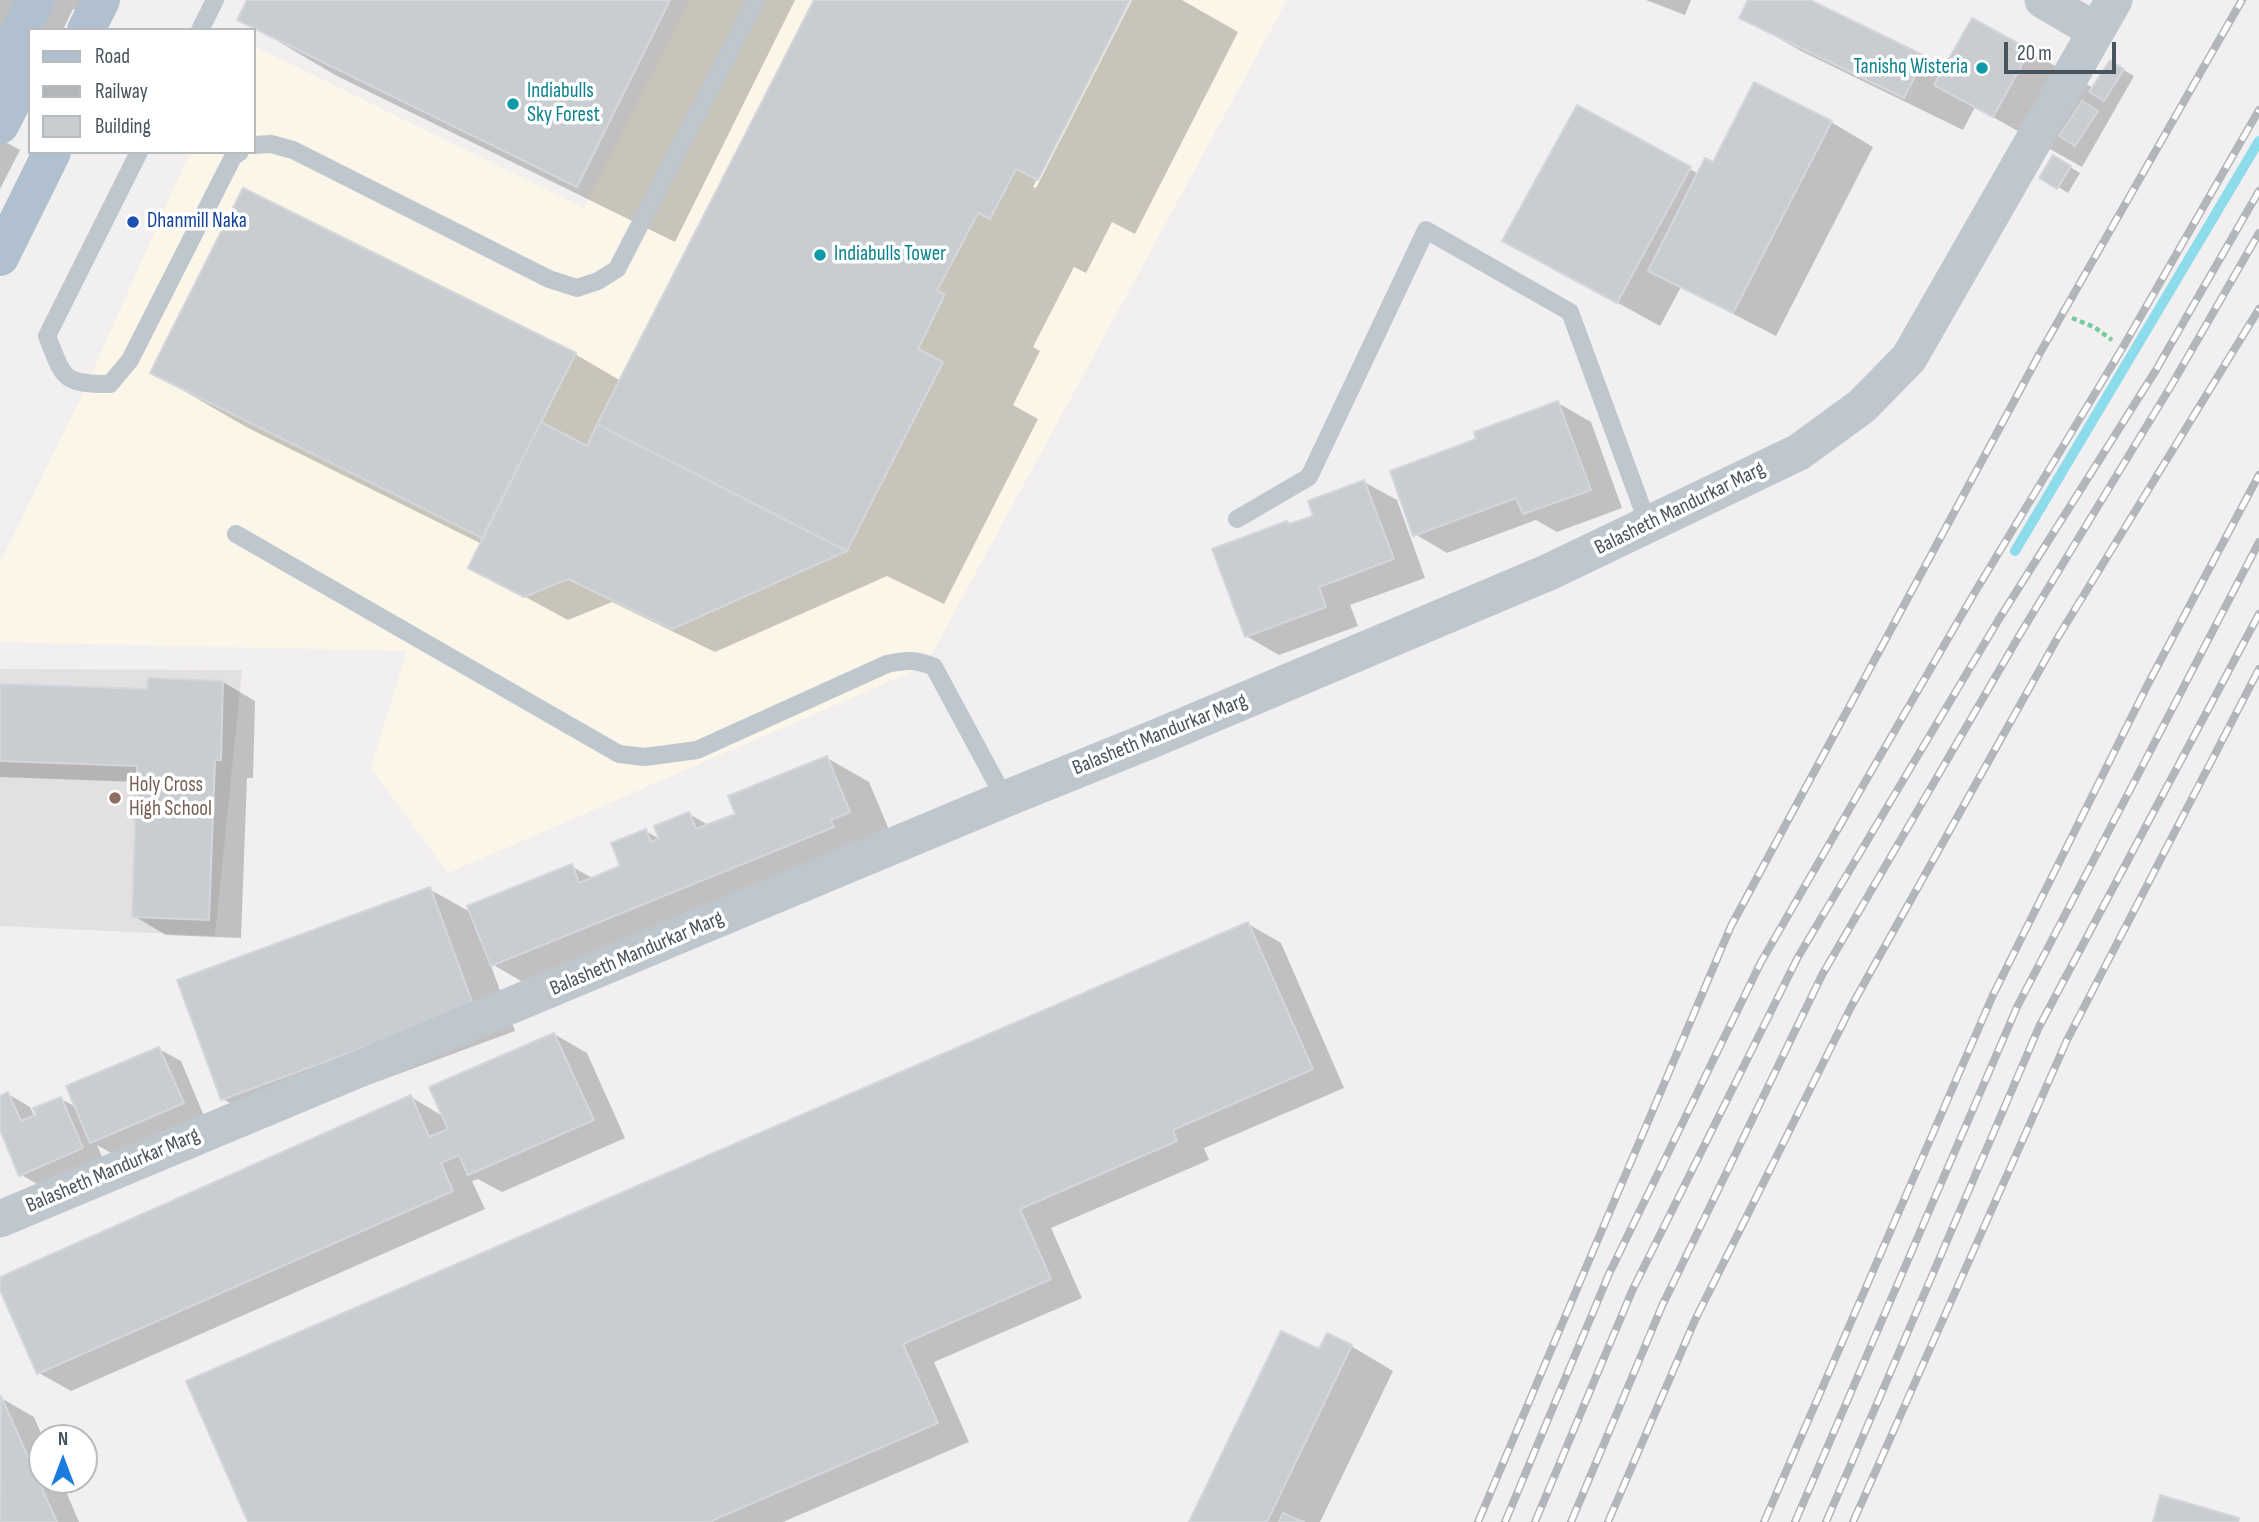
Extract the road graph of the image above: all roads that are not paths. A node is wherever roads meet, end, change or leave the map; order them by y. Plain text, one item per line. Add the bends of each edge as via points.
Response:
1 (36, 0) edge
2 (64, 0) edge
3 (101, 0) edge
4 (128, 0) edge
5 (215, 0) edge
6 (756, 0) edge
7 (2043, 0) edge
8 (2114, 0) edge
9 (50, 28) edge
10 (87, 28) edge
11 (114, 28) edge
12 (201, 28) edge
13 (2096, 31) junction
14 (0, 70) edge
15 (28, 71) edge
16 (0, 125) edge
17 (28, 144) edge
18 (256, 145) edge
19 (51, 154) edge
20 (138, 154) edge
21 (238, 154) edge
22 (0, 198) edge
23 (0, 257) edge
24 (1237, 519) dead end
25 (1648, 524) junction
26 (236, 534) dead end
27 (1005, 799) junction
28 (0, 1219) edge

1 - 14 main road
2 - 9 main road
3 - 10 main road
4 - 11 main road
5 - 12 lane
6 - 18 lane via 617,269 577,288 549,279 293,150
7 - 13 street
8 - 13 street, Balasheth Mandurkar Marg
13 - 25 street, Balasheth Mandurkar Marg via 1909,358 1862,406 1799,452
15 - 16 main road
17 - 22 main road
19 - 23 main road
20 - 21 lane via 47,336 62,373 80,384 110,384 130,360
24 - 25 lane via 1309,477 1426,230 1570,312
25 - 27 street, Balasheth Mandurkar Marg via 1549,572
26 - 27 lane via 619,754 645,757 697,750 887,664 920,661 934,667
27 - 28 street, Balasheth Mandurkar Marg

